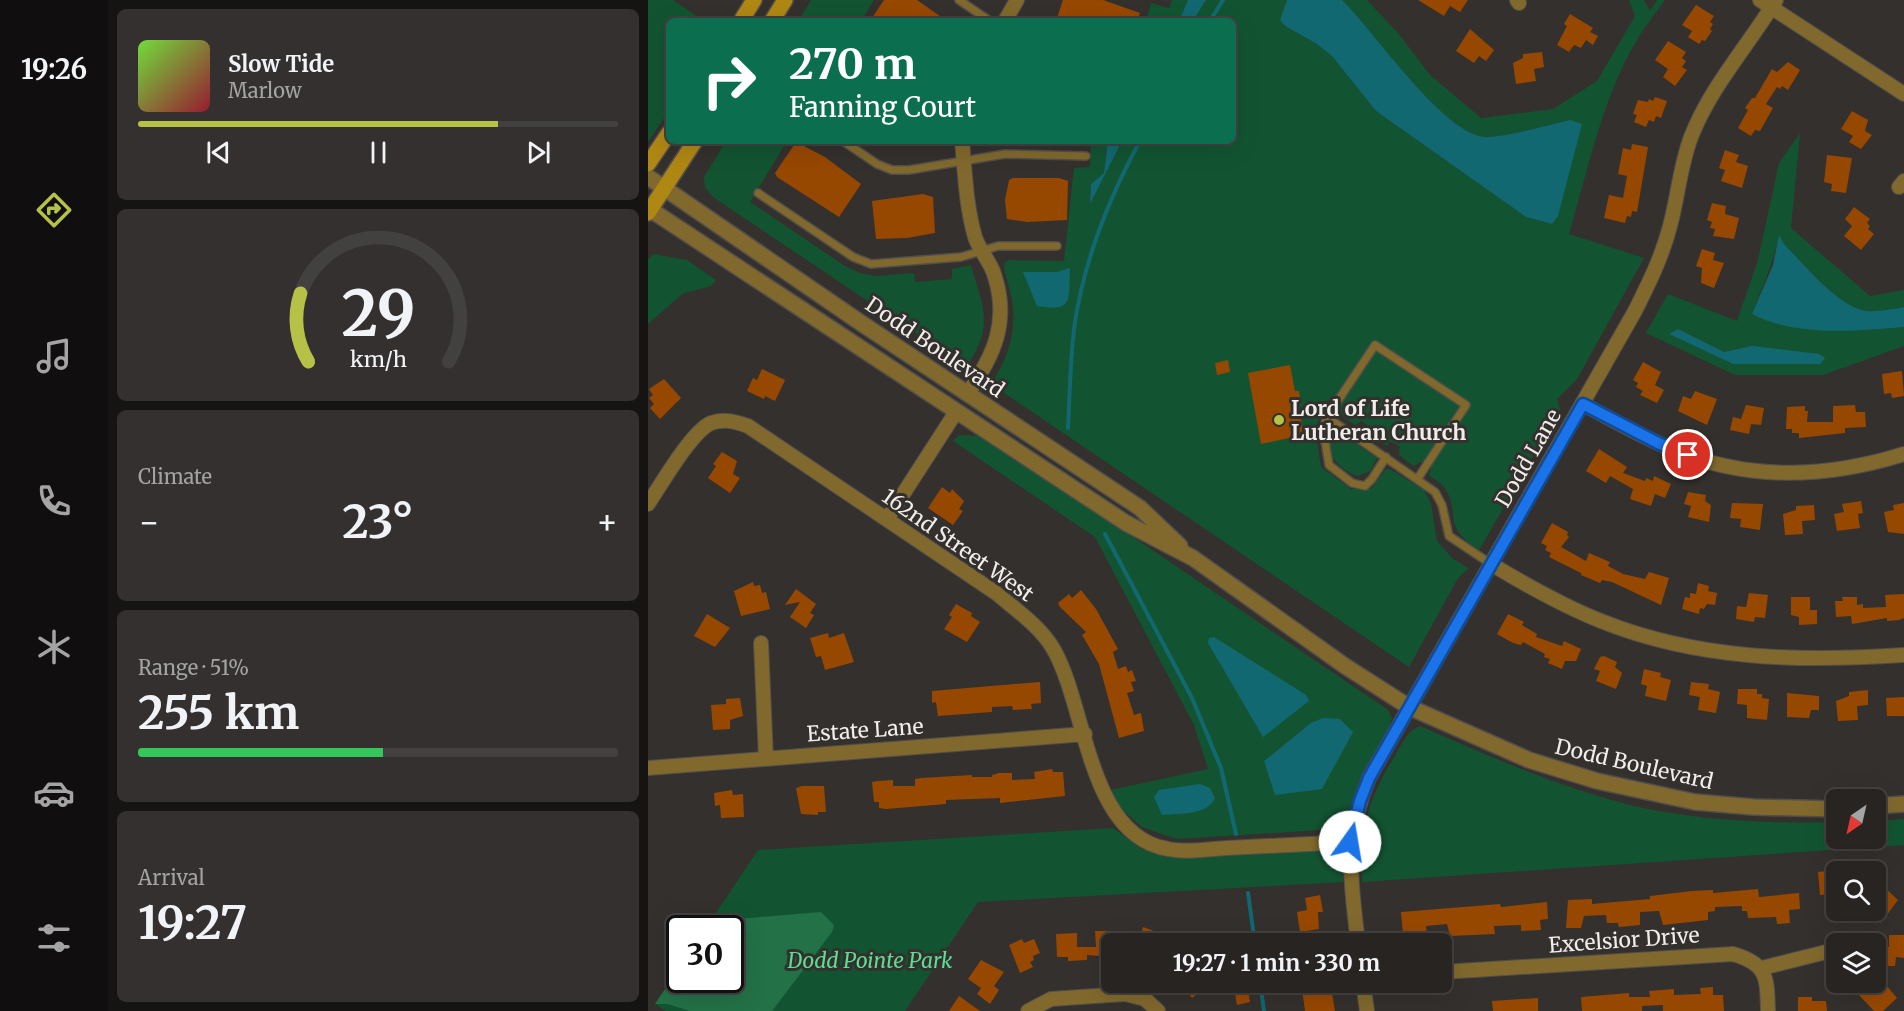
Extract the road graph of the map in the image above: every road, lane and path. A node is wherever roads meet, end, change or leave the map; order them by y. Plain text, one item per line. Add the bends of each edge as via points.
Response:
1 (754, 0) edge
2 (785, 0) edge
3 (959, 0) edge
4 (1017, 0) edge
5 (1769, 2) edge
6 (743, 18) edge
7 (774, 18) edge
8 (986, 18) edge
9 (1007, 18) edge
10 (1904, 94) edge
11 (666, 137) edge
12 (694, 144) edge
13 (847, 144) edge
14 (962, 144) edge
15 (1086, 156) dead end
16 (964, 160) junction
17 (648, 164) edge
18 (648, 177) edge
19 (664, 188) junction
20 (758, 193) dead end
21 (649, 210) edge
22 (1057, 246) dead end
23 (982, 251) junction
24 (968, 394) junction
25 (1583, 404) junction
26 (956, 412) junction
27 (1327, 417) junction
28 (1904, 454) edge
29 (1386, 457) junction
30 (1418, 478) junction
31 (648, 504) edge
32 (887, 519) junction
33 (1193, 558) junction
34 (1491, 564) junction
35 (761, 643) dead end
36 (1904, 655) edge
37 (1409, 707) junction
38 (1085, 734) junction
39 (766, 759) junction
40 (648, 768) edge
41 (1904, 804) edge
42 (1886, 805) edge
43 (1826, 809) edge
44 (1350, 842) junction
45 (1357, 933) edge
46 (1826, 952) edge
47 (1762, 968) junction
48 (1452, 971) edge
49 (1365, 993) edge
50 (1028, 1011) edge
51 (1158, 1011) edge
52 (1367, 1011) edge
53 (1768, 1011) edge

1 - 6 main road
2 - 7 main road
3 - 8 lane
4 - 9 street
5 - 10 street
5 - 25 street, Dodd Lane via 1703,109 1682,168 1657,268
11 - 17 main road
12 - 19 main road
13 - 16 lane via 892,170
14 - 16 street
15 - 16 lane via 1005,154
16 - 23 street via 970,218
18 - 19 street, Dodd Boulevard
19 - 21 main road
19 - 24 street, Dodd Boulevard
20 - 23 lane via 853,257 871,264 962,257
21 - 26 street, Dodd Boulevard
22 - 23 lane via 998,246
23 - 24 street via 994,273 1001,301 1001,327 995,350
24 - 33 street, Dodd Boulevard via 1140,508
25 - 28 street via 1676,451 1757,472 1810,474
25 - 34 street, Dodd Lane
26 - 32 street
26 - 33 street, Dodd Boulevard via 1126,523
27 - 29 lane
27 - 29 lane via 1323,429 1329,465 1336,473 1365,486
27 - 30 lane via 1375,345 1466,405
29 - 30 lane
30 - 34 lane via 1435,492 1442,505 1449,536
31 - 32 street, 162nd Street West via 690,443 710,424 729,420 748,426
32 - 38 street, 162nd Street West via 996,593 1033,624 1053,647 1065,672
33 - 37 street, Dodd Boulevard
34 - 36 street via 1601,621 1668,642 1787,659
34 - 37 street, Dodd Lane
35 - 39 street
37 - 43 street, Dodd Boulevard via 1529,760 1597,781 1724,805
37 - 44 street, Dodd Lane via 1369,778
38 - 39 street, Estate Lane
38 - 44 street, 162nd Street West via 1102,791 1115,816 1128,831 1147,842 1168,849 1192,850
39 - 40 street, Estate Lane
41 - 42 street
44 - 45 street, Dodd Lane
46 - 47 street
47 - 48 street, Excelsior Drive via 1751,959 1733,954
47 - 53 street via 1767,982
49 - 52 street
50 - 51 street via 1051,999 1125,994 1144,999

